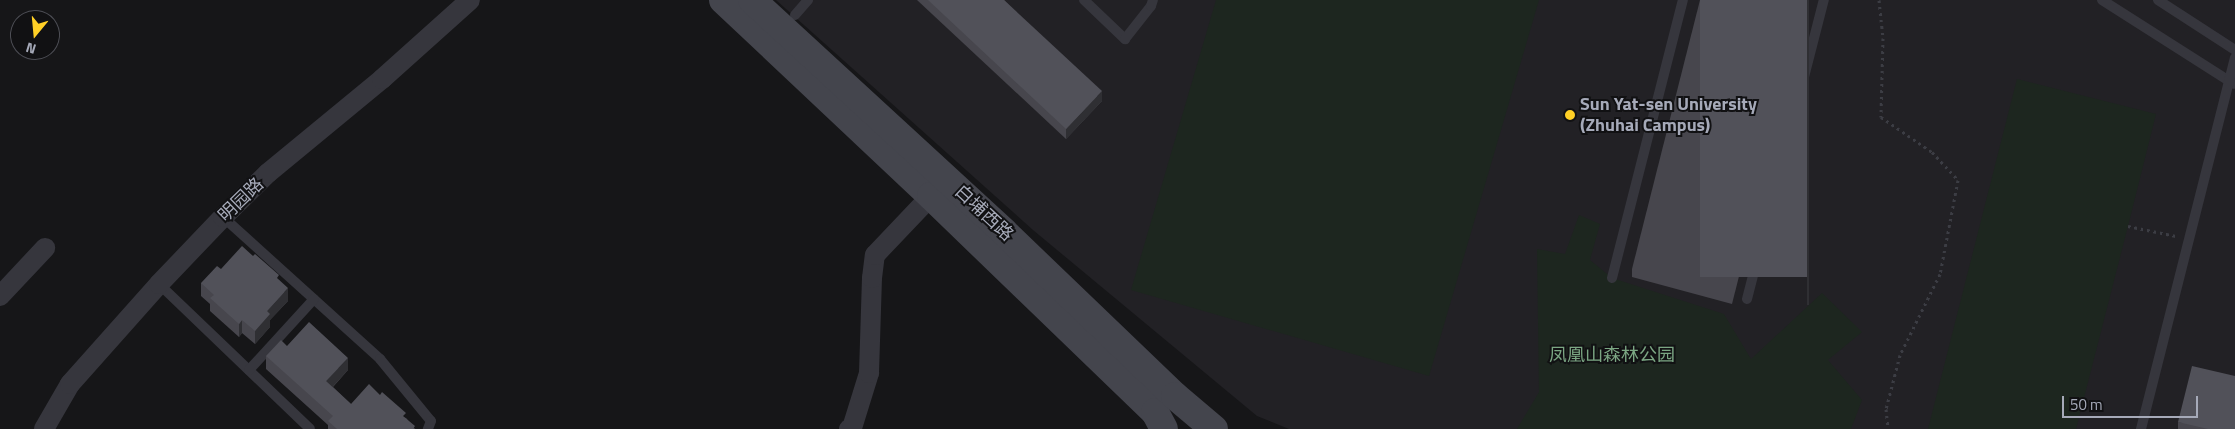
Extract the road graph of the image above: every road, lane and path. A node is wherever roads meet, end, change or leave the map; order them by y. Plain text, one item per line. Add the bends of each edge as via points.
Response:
1 (470, 0) edge
2 (722, 0) edge
3 (752, 0) edge
4 (808, 0) edge
5 (1084, 0) edge
6 (1153, 0) edge
7 (1683, 0) edge
8 (1824, 0) edge
9 (1879, 0) edge
10 (2102, 0) edge
11 (2158, 0) edge
12 (795, 15) dead end
13 (2235, 50) edge
14 (2235, 58) edge
15 (2232, 83) edge
16 (931, 196) junction
17 (223, 217) junction
18 (2128, 226) dead end
19 (2189, 239) junction
20 (45, 248) dead end
21 (1612, 278) dead end
22 (159, 284) junction
23 (0, 296) edge
24 (314, 299) junction
25 (1748, 299) dead end
26 (249, 370) junction
27 (44, 429) edge
28 (310, 429) edge
29 (428, 429) edge
30 (849, 429) edge
31 (1164, 429) edge
32 (1214, 429) edge
33 (1888, 429) edge
34 (2141, 429) edge

1 - 17 street, 明园路 via 382,79 268,173
2 - 16 main road, 白埔西路
3 - 32 main road, 白埔西路
4 - 12 lane
5 - 6 lane via 1125,39
7 - 21 lane
8 - 25 lane
9 - 33 path via 1883,38 1881,118 1932,152 1958,180 1940,274 1900,355 1886,409
10 - 15 lane
11 - 13 lane
14 - 15 lane
15 - 19 lane
16 - 30 street via 875,255 869,373
16 - 31 main road, 白埔西路 via 1155,412
17 - 22 street, 明园路
17 - 24 lane
18 - 19 path
19 - 34 lane
20 - 23 street
22 - 26 lane
22 - 27 street, 明园路 via 70,384
24 - 26 lane
24 - 29 lane via 380,359 431,421
26 - 28 lane

